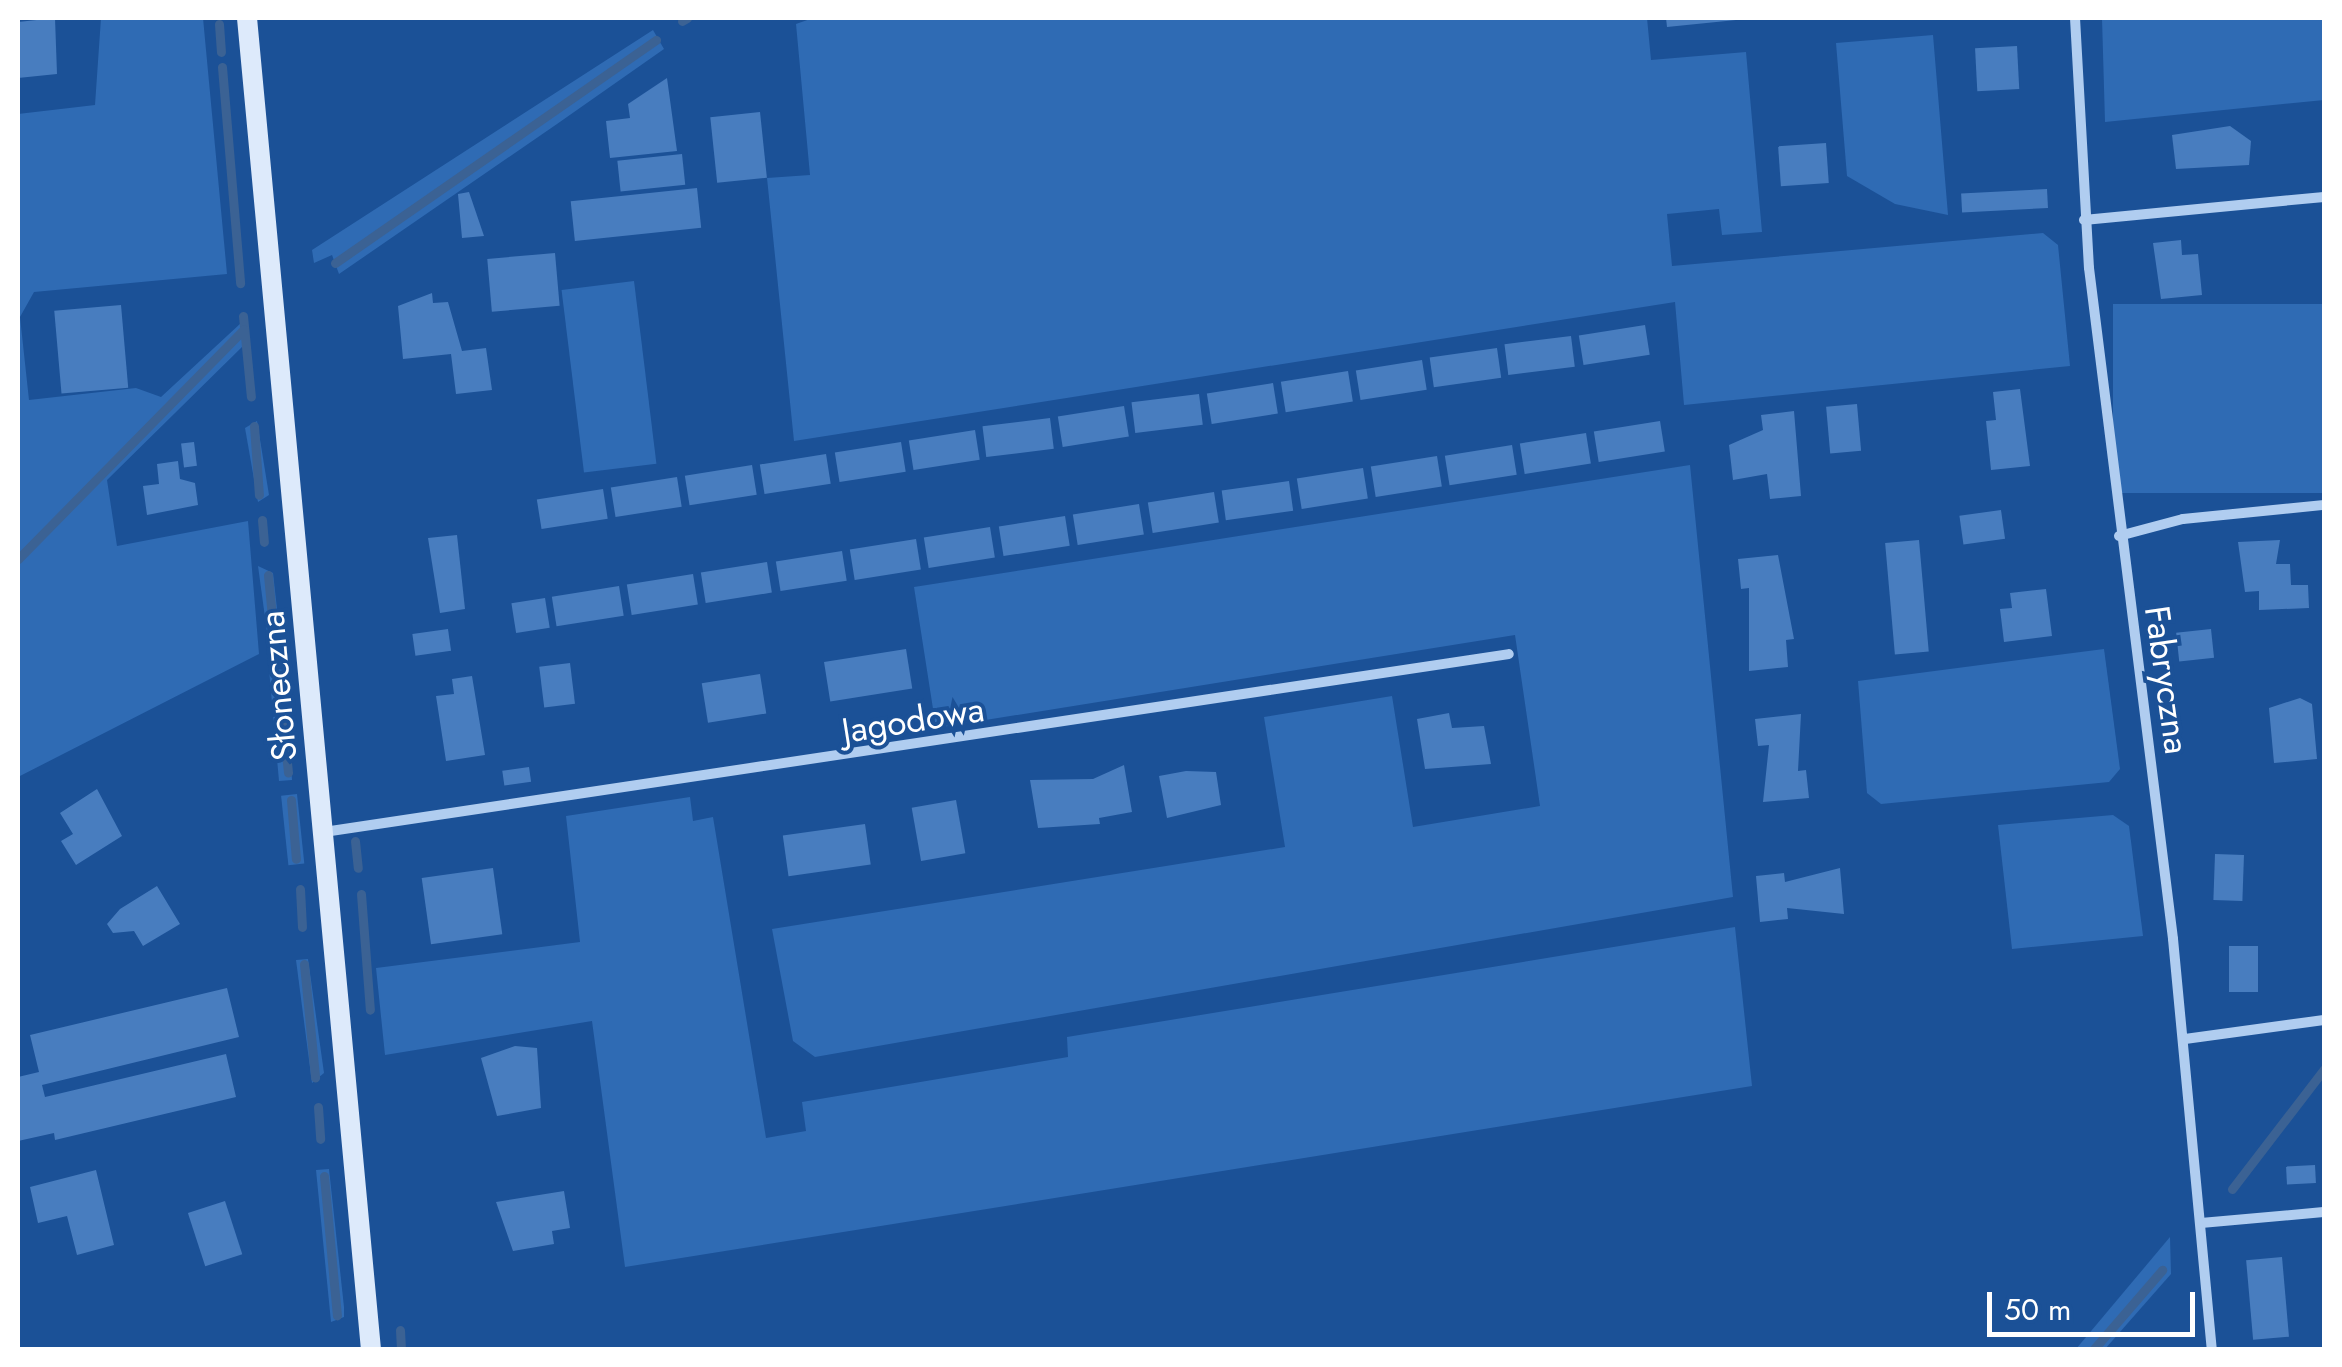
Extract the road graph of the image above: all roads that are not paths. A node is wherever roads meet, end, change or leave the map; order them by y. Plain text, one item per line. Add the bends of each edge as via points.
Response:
1 (247, 18) edge
2 (2075, 18) edge
3 (2324, 197) edge
4 (2084, 220) junction
5 (2324, 504) edge
6 (2120, 536) junction
7 (1510, 654) dead end
8 (324, 832) junction
9 (2324, 1020) edge
10 (2185, 1039) junction
11 (2324, 1212) edge
12 (2201, 1223) junction
13 (371, 1350) edge
14 (2212, 1350) edge

1 - 8 main road, Słoneczna
2 - 4 street, Fabryczna
3 - 4 street
4 - 6 street, Fabryczna
5 - 6 street via 2183,518
6 - 10 street, Fabryczna
7 - 8 street, Jagodowa
8 - 13 main road, Słoneczna
9 - 10 street
10 - 12 street, Fabryczna
11 - 12 street
12 - 14 street, Fabryczna

